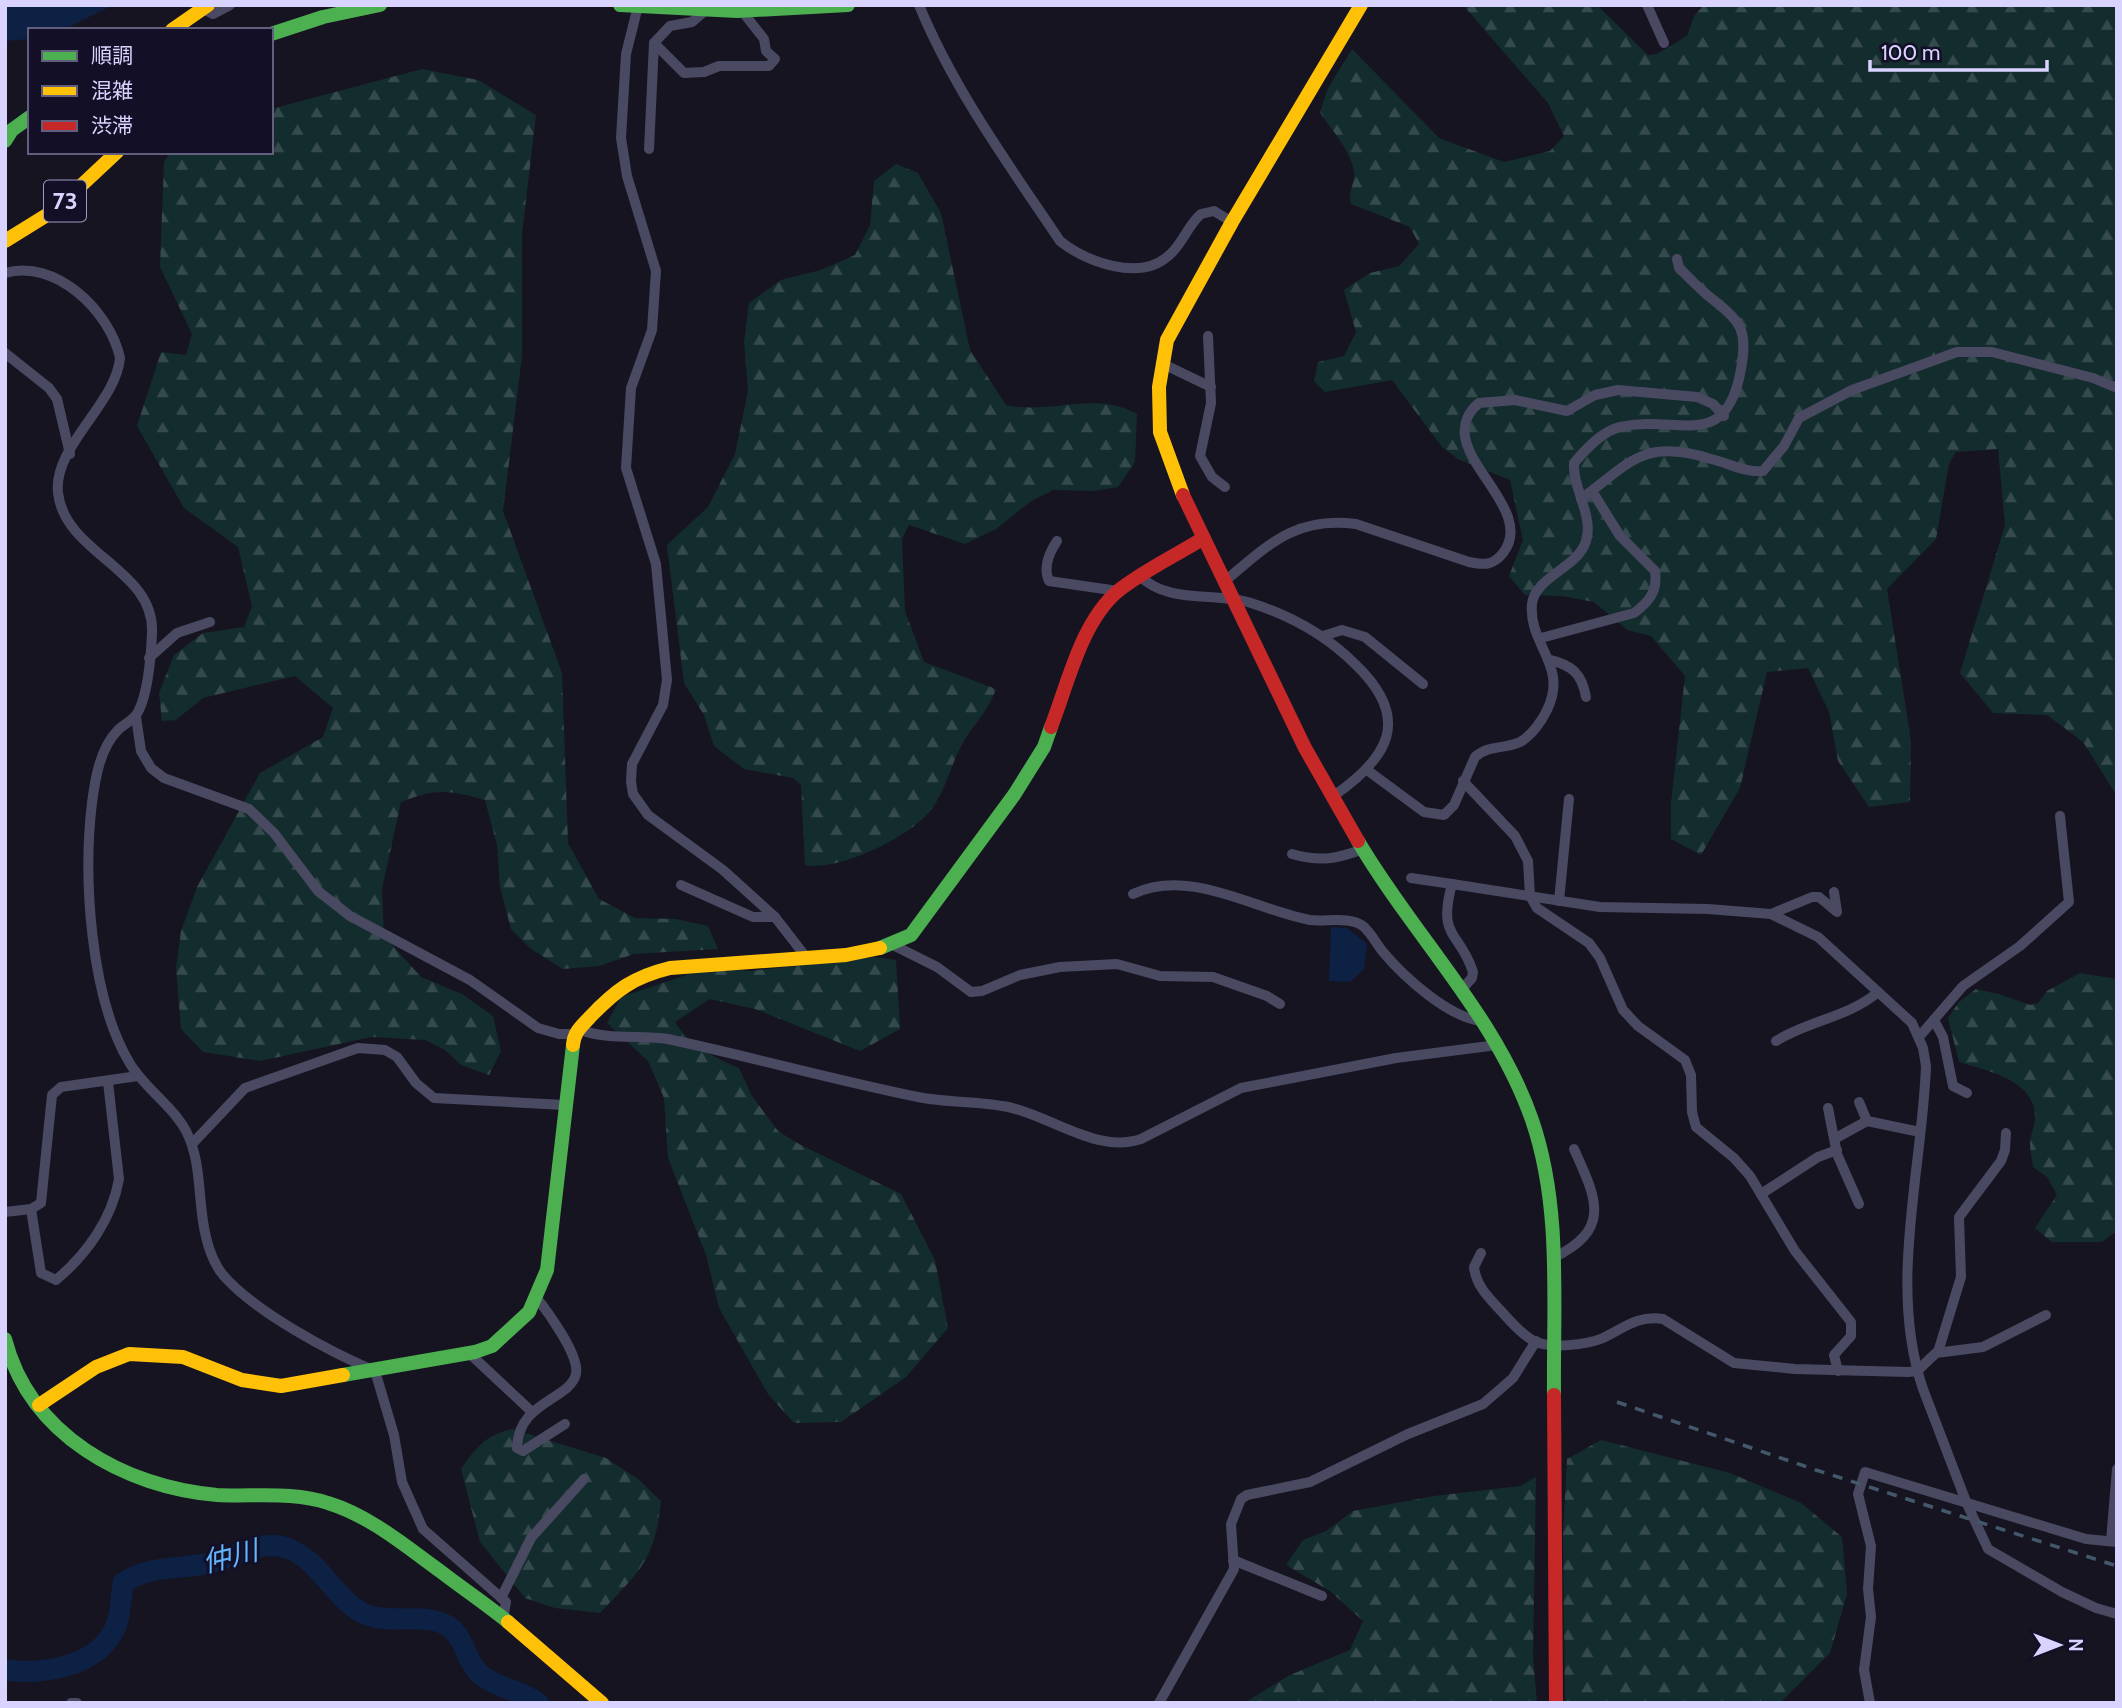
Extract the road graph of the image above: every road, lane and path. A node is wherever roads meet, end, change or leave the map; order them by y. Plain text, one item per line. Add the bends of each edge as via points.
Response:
1 (230, 5) edge
2 (380, 5) edge
3 (620, 5) edge
4 (848, 5) edge
5 (919, 5) edge
6 (1361, 5) edge
7 (1647, 5) edge
8 (638, 6) edge
9 (205, 7) edge
10 (664, 7) edge
11 (738, 9) edge
12 (706, 10) junction
13 (175, 28) edge
14 (273, 33) edge
15 (654, 43) junction
16 (1664, 43) dead end
17 (28, 118) edge
18 (5, 141) edge
19 (649, 149) dead end
20 (115, 154) edge
21 (1232, 222) junction
22 (5, 242) edge
23 (1677, 259) dead end
24 (5, 273) edge
25 (1208, 336) dead end
26 (5, 353) edge
27 (1161, 363) junction
28 (1211, 387) junction
29 (2117, 388) edge
30 (1724, 416) junction
31 (70, 454) junction
32 (1225, 487) dead end
33 (1592, 491) junction
34 (1581, 499) junction
35 (1202, 539) junction
36 (1057, 541) dead end
37 (1140, 576) junction
38 (1224, 581) junction
39 (1118, 591) junction
40 (1234, 599) junction
41 (210, 622) dead end
42 (1323, 636) junction
43 (1541, 638) junction
44 (149, 657) junction
45 (1549, 660) junction
46 (1423, 684) dead end
47 (1586, 697) dead end
48 (135, 717) junction
49 (1367, 769) junction
50 (1463, 781) junction
51 (1332, 797) junction
52 (1569, 799) dead end
53 (2060, 816) dead end
54 (1363, 849) junction
55 (1292, 853) dead end
56 (1411, 878) dead end
57 (1452, 884) junction
58 (681, 885) dead end
59 (1833, 892) dead end
60 (1133, 894) dead end
61 (1530, 896) junction
62 (1559, 901) junction
63 (1771, 914) junction
64 (775, 916) junction
65 (893, 945) junction
66 (806, 957) junction
67 (1461, 990) junction
68 (1877, 993) junction
69 (1280, 1004) dead end
70 (1934, 1020) junction
71 (1482, 1021) junction
72 (578, 1032) junction
73 (1919, 1037) junction
74 (1776, 1041) dead end
75 (1497, 1045) junction
76 (138, 1076) junction
77 (108, 1082) junction
78 (1967, 1093) dead end
79 (1859, 1102) dead end
80 (564, 1105) junction
81 (1828, 1108) dead end
82 (1867, 1121) junction
83 (1920, 1132) junction
84 (2006, 1133) dead end
85 (1836, 1138) junction
86 (192, 1144) junction
87 (1574, 1149) dead end
88 (1837, 1150) junction
89 (1761, 1194) junction
90 (1858, 1204) dead end
91 (31, 1209) junction
92 (5, 1212) edge
93 (1480, 1253) dead end
94 (1553, 1258) junction
95 (536, 1297) junction
96 (2046, 1315) dead end
97 (1535, 1341) junction
98 (1554, 1343) junction
99 (6, 1344) edge
100 (1938, 1352) junction
101 (469, 1353) junction
102 (375, 1371) junction
103 (1838, 1371) junction
104 (1917, 1371) junction
105 (39, 1405) junction
106 (532, 1412) junction
107 (565, 1424) dead end
108 (2117, 1469) edge
109 (584, 1479) dead end
110 (1967, 1504) junction
111 (2114, 1541) edge
112 (1233, 1560) junction
113 (1322, 1596) dead end
114 (500, 1598) junction
115 (2117, 1614) edge
116 (503, 1618) junction
117 (71, 1703) edge
118 (77, 1703) edge
119 (602, 1703) edge
120 (1159, 1703) edge
121 (1556, 1703) edge
122 (1870, 1703) edge

1 - 9 street via 213,14
2 - 14 street
3 - 8 street
4 - 11 street via 788,11
5 - 21 street via 936,48 976,114 1060,242 1070,250 1112,265 1144,268 1167,258 1201,214 1214,212
6 - 21 street
7 - 16 street
8 - 10 street
8 - 64 street via 626,54 621,138 627,176 656,271 652,330 631,388 626,468 656,564 667,680 663,705 632,764 631,782 633,794 648,815 723,870
9 - 13 street
10 - 12 street
11 - 12 street
11 - 15 street via 764,38 766,51 775,59 769,66 719,66 684,73
12 - 15 street via 692,22 670,26
15 - 19 street
17 - 18 street
20 - 22 street, 73 via 55,210
21 - 27 street via 1167,340
23 - 30 street via 1679,268 1734,316 1743,332 1738,386
24 - 31 street via 25,270 58,279 83,298 116,343 120,358 116,375
25 - 28 street
26 - 31 street via 57,399
27 - 28 street
27 - 35 street via 1160,432
28 - 32 street via 1210,420 1200,456 1212,477
29 - 33 street via 1992,352 1957,352 1852,390 1799,418 1763,471 1684,452 1652,452 1620,466
30 - 34 street via 1694,425 1613,429 1574,463 1573,477
30 - 38 street via 1697,397 1618,390 1595,395 1567,411 1516,400 1479,403 1469,415 1464,433 1470,454 1507,516 1508,543 1496,561 1469,562 1356,524 1330,523 1289,531
31 - 44 street via 59,480 60,502 75,530 128,578 145,600 152,626
33 - 34 street
33 - 43 street via 1620,536 1655,571 1654,590 1634,613
34 - 43 street via 1586,516 1585,545 1534,597 1533,616
35 - 37 street
35 - 38 street
36 - 39 street via 1048,558 1049,581
37 - 39 street
37 - 40 street via 1159,591
38 - 40 street
39 - 65 street via 1091,627 1044,747 1014,795 919,927
40 - 42 street via 1273,611
40 - 51 street
41 - 44 street via 177,633
42 - 46 street via 1342,630 1365,637
42 - 49 street via 1371,679 1388,706 1386,732
43 - 45 street
44 - 48 street via 143,700
45 - 47 street via 1577,673
45 - 50 street via 1555,695 1539,725 1519,742 1482,751 1471,761
48 - 72 street via 141,751 151,768 164,778 249,809 274,833 318,891 350,916 470,980 538,1028 558,1034
48 - 76 street via 113,736 98,769 89,830 89,889 99,973 118,1040
49 - 50 street via 1432,815 1450,810
49 - 51 street
50 - 61 street via 1515,836 1528,861
51 - 54 street
52 - 62 street
53 - 70 street via 2069,902 2020,946 1964,986
54 - 55 street via 1333,860
54 - 67 street
56 - 57 street
57 - 61 street
57 - 67 street via 1448,928 1473,972
58 - 64 street via 753,917
59 - 63 street via 1837,912 1812,897
60 - 71 street via 1168,886 1194,888 1307,919 1354,922 1450,1012
61 - 62 street
61 - 89 street via 1537,908 1589,943 1623,1010 1638,1026 1685,1060 1696,1126 1734,1158
62 - 63 street
63 - 68 street via 1818,937
64 - 66 street
65 - 66 street
65 - 69 street via 937,967 971,992 1059,967 1124,964 1160,976 1213,977
66 - 72 street via 648,973 617,989
67 - 71 street
68 - 73 street via 1912,1023
68 - 74 street via 1861,1006 1797,1028
70 - 73 street
70 - 78 street via 1953,1086
71 - 75 street
72 - 75 street via 680,1042 922,1098 1010,1108 1123,1144 1227,1093 1254,1085 1396,1058
72 - 80 street
73 - 83 street via 1926,1066
75 - 94 street via 1533,1116 1546,1160
76 - 77 street
76 - 86 street via 184,1127
77 - 91 street via 61,1087 52,1095 41,1203
77 - 91 street via 117,1192 91,1243 56,1280 41,1273
79 - 82 street
80 - 86 street via 434,1098 385,1049 358,1048 244,1088
80 - 95 street via 547,1270
81 - 85 street
82 - 83 street
82 - 85 street
83 - 104 street via 1908,1269
84 - 100 street via 2001,1161 1959,1217 1961,1277
85 - 88 street
86 - 102 street via 205,1235 221,1272 265,1309 342,1357
87 - 94 street via 1591,1186 1597,1214 1572,1249
88 - 89 street
88 - 90 street
89 - 103 street via 1795,1251 1851,1322 1851,1336 1833,1354
91 - 92 street
93 - 97 street via 1474,1267 1480,1286 1504,1315
94 - 98 street
95 - 101 street via 510,1333 492,1346
95 - 106 street via 569,1349 576,1371 572,1381
96 - 100 street via 1983,1347
97 - 98 street
97 - 112 street via 1513,1378 1483,1404 1310,1482 1241,1499 1231,1524
98 - 103 street via 1580,1345 1653,1317 1734,1363
98 - 121 street
99 - 105 street
100 - 104 street
101 - 102 street
101 - 106 street
102 - 105 street via 281,1386 242,1380 183,1357 129,1354 96,1367
102 - 114 street via 414,1513 423,1529
103 - 104 street
104 - 110 street
105 - 116 street via 91,1457 149,1485 187,1493 318,1500 356,1514
106 - 107 street via 517,1442 523,1451
108 - 111 street
109 - 114 street via 531,1538
110 - 111 street via 2094,1541
110 - 115 street via 1988,1549 2053,1587
110 - 122 street via 1865,1472 1858,1494 1871,1546 1871,1617 1864,1670
112 - 113 street
112 - 120 street via 1232,1573
114 - 116 street via 507,1606
116 - 119 street
117 - 118 street

